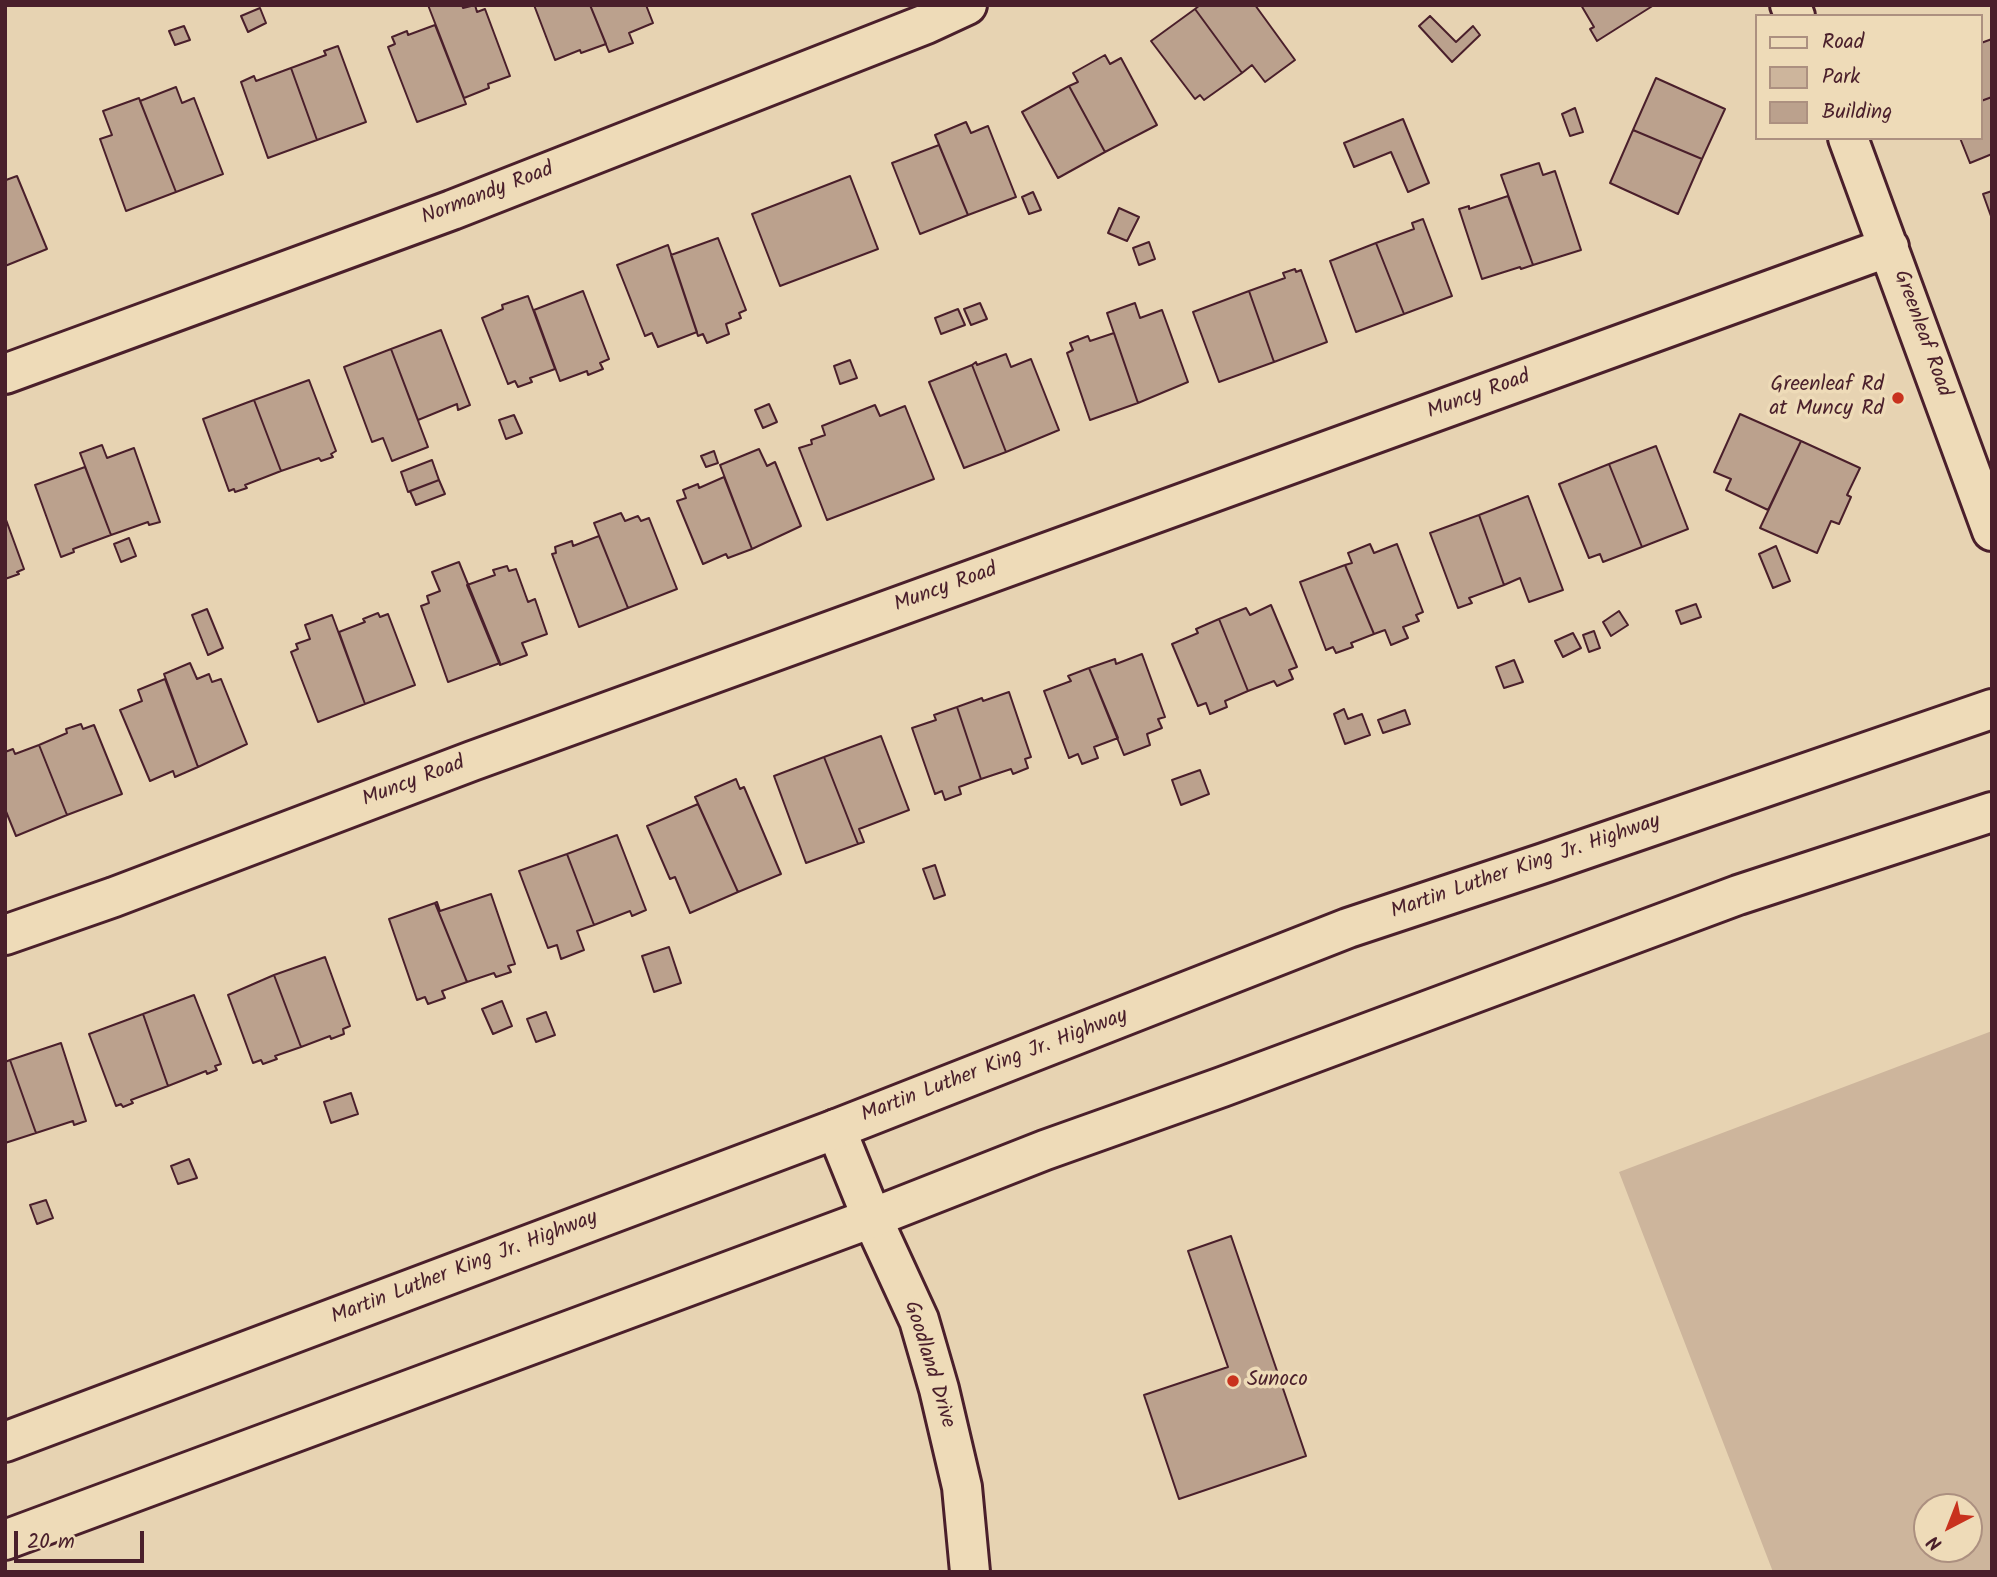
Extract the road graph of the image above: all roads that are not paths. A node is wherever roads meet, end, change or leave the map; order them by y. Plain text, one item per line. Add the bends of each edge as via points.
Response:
1 (967, 5) edge
2 (1849, 140) edge
3 (1889, 247) junction
4 (5, 374) edge
5 (1992, 531) edge
6 (1992, 709) edge
7 (1992, 812) edge
8 (5, 935) edge
9 (836, 1129) junction
10 (872, 1218) junction
11 (5, 1442) edge
12 (112, 1500) junction
13 (5, 1540) edge
14 (5, 1559) edge
15 (970, 1572) edge

1 - 4 main road, Normandy Road via 452,210
2 - 3 main road, Greenleaf Road
3 - 5 main road, Greenleaf Road
3 - 8 main road, Muncy Road
6 - 9 main road, Martin Luther King Jr. Highway via 1348,928
7 - 10 main road via 1738,895
9 - 10 main road, Goodland Drive
9 - 11 main road, Martin Luther King Jr. Highway
10 - 12 main road
10 - 15 main road, Goodland Drive via 919,1320 935,1377 962,1488
12 - 13 main road
12 - 14 main road

